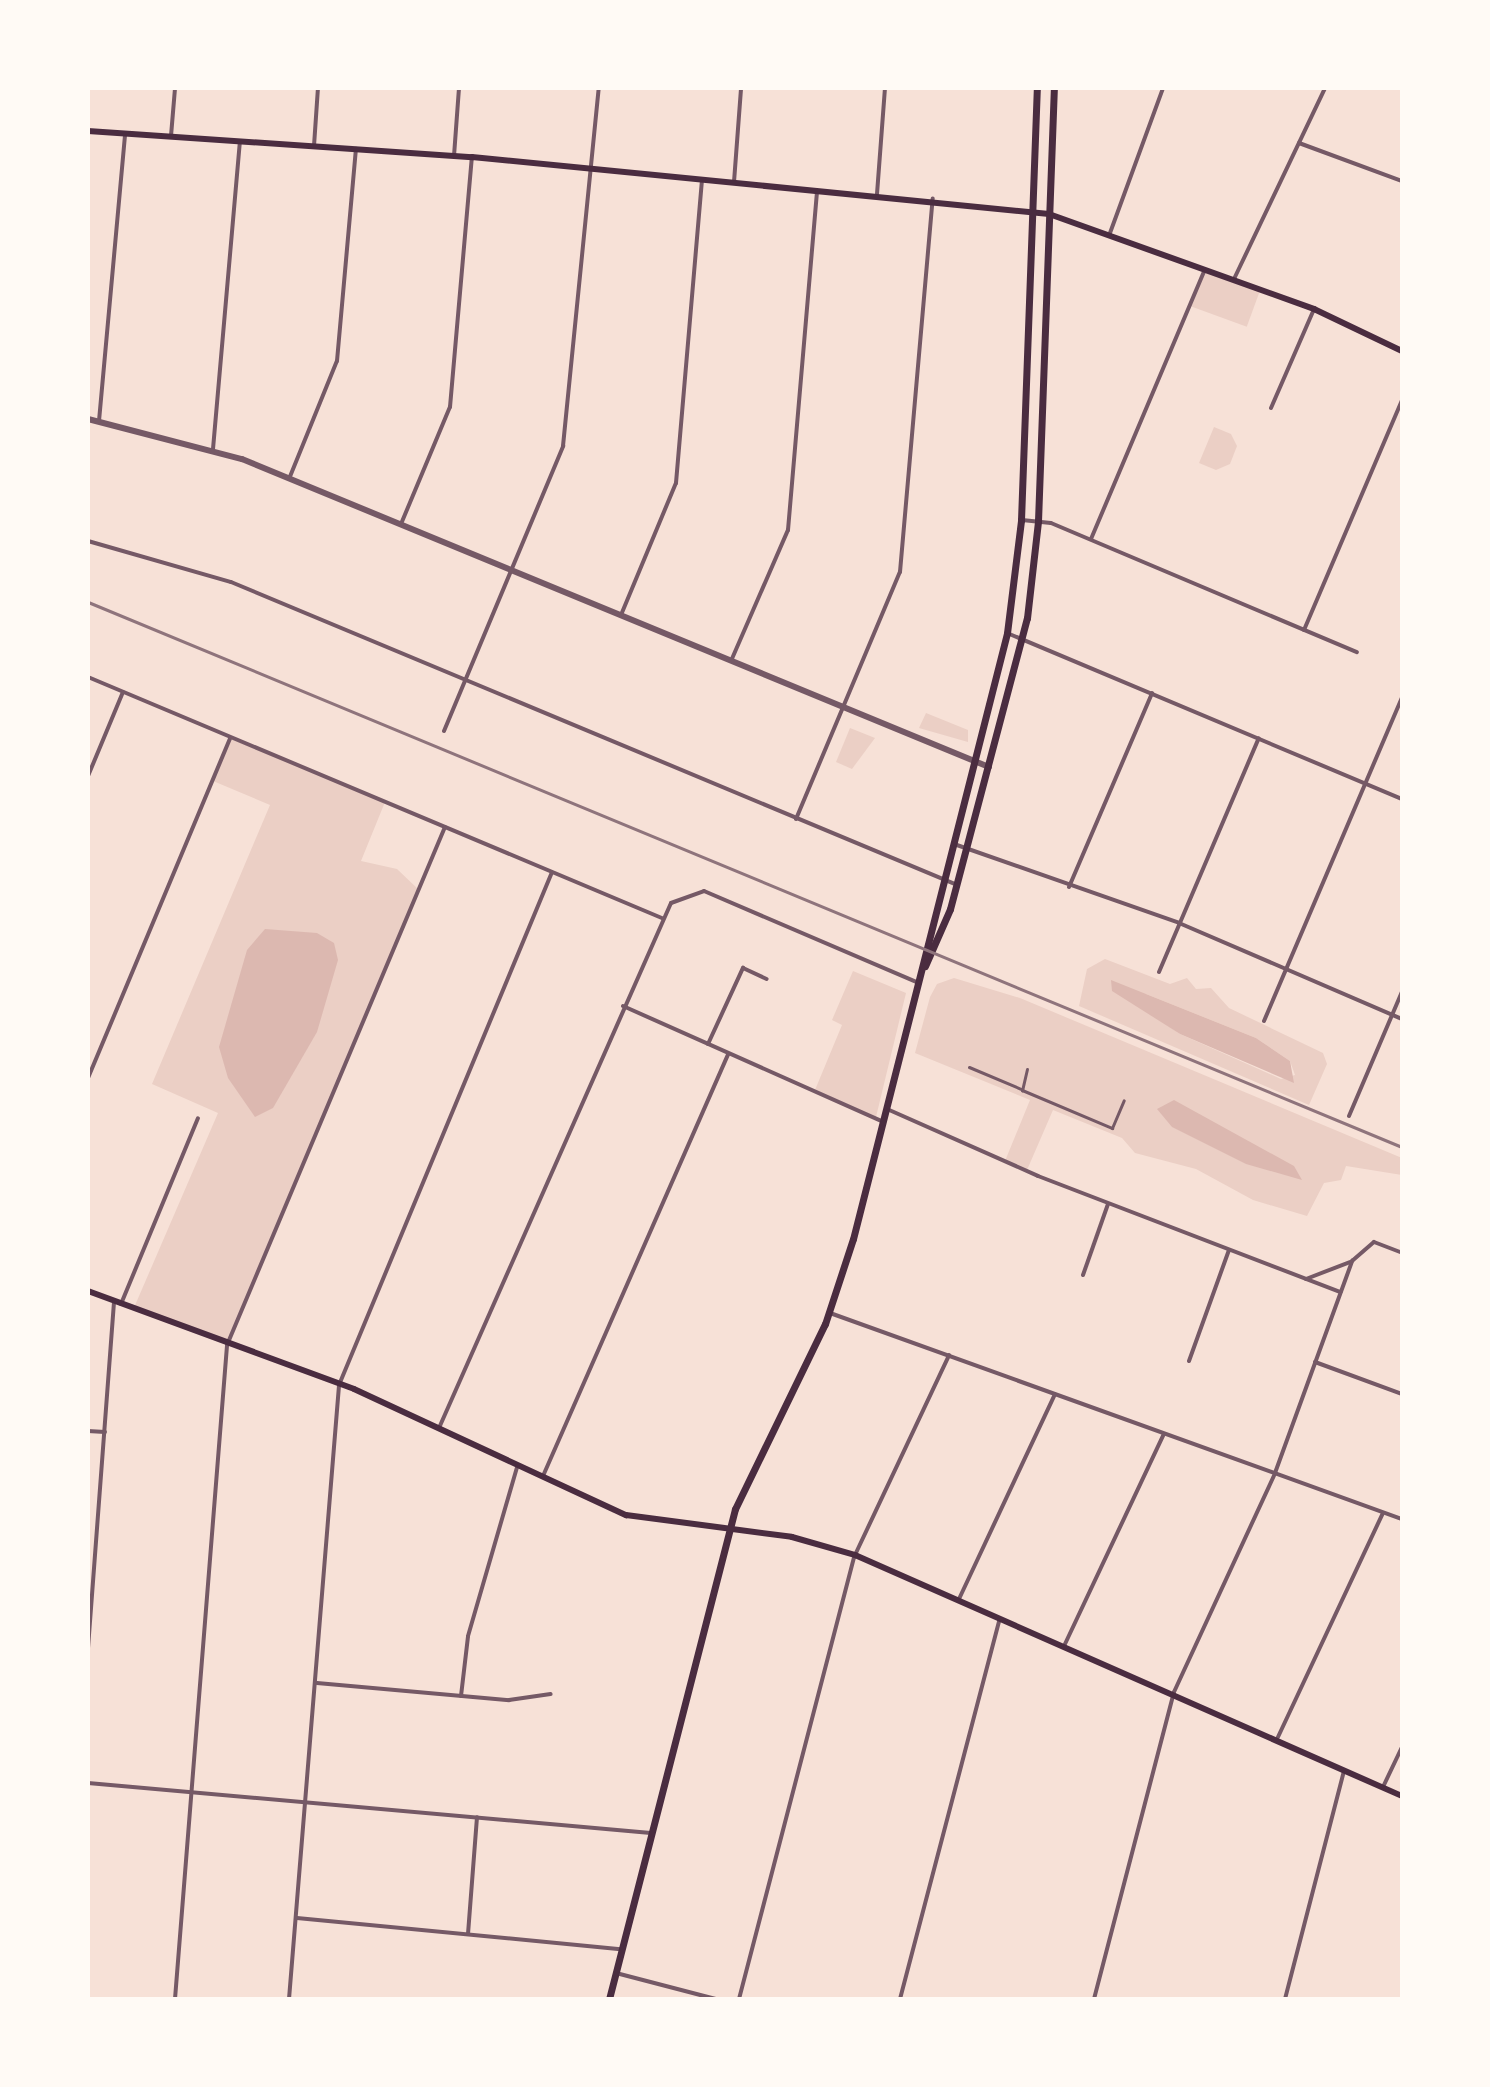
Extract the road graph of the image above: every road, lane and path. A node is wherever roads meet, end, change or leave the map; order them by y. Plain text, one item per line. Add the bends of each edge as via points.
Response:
1 (175, 88) edge
2 (318, 88) edge
3 (459, 88) edge
4 (599, 88) edge
5 (741, 88) edge
6 (885, 88) edge
7 (1037, 88) edge
8 (1054, 88) edge
9 (1163, 88) edge
10 (1325, 88) edge
11 (88, 131) edge
12 (125, 134) junction
13 (171, 136) junction
14 (240, 140) junction
15 (1299, 143) junction
16 (314, 146) junction
17 (356, 149) junction
18 (454, 156) junction
19 (472, 157) junction
20 (589, 169) junction
21 (702, 179) junction
22 (1402, 181) edge
23 (734, 182) junction
24 (818, 189) junction
25 (877, 194) junction
26 (933, 198) junction
27 (1033, 212) junction
28 (1049, 214) junction
29 (1110, 233) junction
30 (1205, 269) junction
31 (1234, 279) junction
32 (1314, 309) junction
33 (1402, 351) edge
34 (1402, 400) edge
35 (1271, 408) dead end
36 (88, 419) edge
37 (99, 421) junction
38 (213, 449) junction
39 (289, 479) junction
40 (1021, 520) junction
41 (1038, 521) junction
42 (400, 525) junction
43 (1091, 540) junction
44 (88, 541) edge
45 (510, 571) junction
46 (620, 617) junction
47 (1304, 630) junction
48 (1007, 633) junction
49 (1023, 638) junction
50 (1357, 652) dead end
51 (730, 663) junction
52 (88, 677) edge
53 (465, 680) junction
54 (123, 692) junction
55 (1152, 693) junction
56 (1402, 697) edge
57 (842, 710) junction
58 (444, 731) dead end
59 (230, 738) junction
60 (1259, 738) junction
61 (974, 764) junction
62 (989, 767) junction
63 (88, 776) edge
64 (1365, 783) junction
65 (1402, 799) edge
66 (796, 819) junction
67 (445, 827) junction
68 (952, 843) junction
69 (967, 847) junction
70 (552, 872) junction
71 (942, 880) junction
72 (956, 884) junction
73 (1069, 887) junction
74 (662, 918) junction
75 (1179, 923) junction
76 (1286, 970) junction
77 (1159, 972) dead end
78 (767, 979) dead end
79 (920, 979) junction
80 (1402, 992) edge
81 (623, 1006) junction
82 (1393, 1015) junction
83 (1402, 1019) edge
84 (1264, 1021) dead end
85 (708, 1044) junction
86 (728, 1054) junction
87 (969, 1067) dead end
88 (1027, 1069) dead end
89 (88, 1078) edge
90 (1022, 1090) junction
91 (1124, 1100) dead end
92 (886, 1109) junction
93 (1349, 1116) dead end
94 (198, 1118) dead end
95 (883, 1122) junction
96 (1108, 1204) junction
97 (1229, 1250) junction
98 (1402, 1253) edge
99 (1352, 1261) junction
100 (1083, 1275) dead end
101 (1304, 1279) junction
102 (88, 1291) edge
103 (1340, 1292) junction
104 (117, 1304) junction
105 (830, 1313) junction
106 (227, 1345) junction
107 (949, 1355) junction
108 (1189, 1361) dead end
109 (1315, 1362) junction
110 (339, 1385) junction
111 (1055, 1394) junction
112 (1402, 1394) edge
113 (439, 1428) junction
114 (88, 1431) edge
115 (105, 1432) junction
116 (1164, 1434) junction
117 (517, 1467) junction
118 (1275, 1473) junction
119 (542, 1479) junction
120 (1383, 1513) junction
121 (1402, 1519) edge
122 (729, 1531) junction
123 (855, 1555) junction
124 (959, 1599) junction
125 (1001, 1616) junction
126 (1065, 1644) junction
127 (88, 1648) edge
128 (317, 1683) junction
129 (1174, 1692) junction
130 (551, 1694) dead end
131 (461, 1696) junction
132 (1278, 1737) junction
133 (1402, 1747) edge
134 (1345, 1769) junction
135 (88, 1783) edge
136 (1383, 1787) junction
137 (192, 1791) junction
138 (1402, 1796) edge
139 (307, 1801) junction
140 (477, 1817) junction
141 (653, 1833) junction
142 (297, 1918) junction
143 (468, 1935) junction
144 (623, 1950) junction
145 (616, 1973) junction
146 (175, 1999) edge
147 (289, 1999) edge
148 (609, 1999) edge
149 (716, 1999) edge
150 (739, 1999) edge
151 (900, 1999) edge
152 (1094, 1999) edge
153 (1285, 1999) edge

1 - 13 street
2 - 16 street
3 - 18 street
4 - 20 street
5 - 23 street
6 - 25 street
7 - 27 main road
8 - 28 main road
9 - 29 street
10 - 15 street
11 - 12 main road
12 - 13 main road
12 - 37 street
13 - 14 main road
14 - 16 main road
14 - 38 street
15 - 22 street
15 - 31 street
16 - 17 main road
17 - 18 main road
17 - 39 street via 337,361
18 - 19 main road
19 - 20 main road
19 - 42 street via 450,407
20 - 21 main road
20 - 45 street via 563,446
21 - 23 main road
21 - 46 street via 676,483
23 - 24 main road
24 - 25 main road
24 - 51 street via 788,530
25 - 26 main road
26 - 27 main road
26 - 57 street via 900,572
27 - 28 main road
27 - 40 main road
28 - 29 main road
28 - 41 main road
29 - 30 main road
30 - 31 main road
30 - 43 street
31 - 32 main road
32 - 33 main road
32 - 35 street
34 - 47 street
36 - 37 street
37 - 38 street
38 - 39 street
39 - 42 street
40 - 41 street
40 - 48 main road
41 - 43 street
41 - 49 main road
42 - 45 street
43 - 47 street
44 - 53 street via 231,582
45 - 46 street
45 - 53 street
46 - 51 street
47 - 50 street
48 - 49 street
48 - 61 main road
49 - 55 street
49 - 62 main road
51 - 57 street
52 - 54 street
53 - 58 street
53 - 66 street
54 - 59 street
54 - 63 street
55 - 60 street
55 - 73 street
56 - 64 street
57 - 61 street
57 - 66 street
59 - 67 street
59 - 89 street
60 - 64 street
60 - 75 street
61 - 62 street
61 - 68 main road
62 - 69 main road
64 - 65 street
64 - 76 street
66 - 71 street
67 - 70 street
67 - 106 street
68 - 69 street
68 - 71 main road
69 - 72 main road
69 - 73 street
70 - 74 street
70 - 110 street
71 - 72 street
71 - 79 main road
72 - 79 main road
73 - 75 street
74 - 79 street via 681,895 704,891
74 - 81 street
75 - 76 street
75 - 77 street
76 - 82 street
76 - 84 street
78 - 85 street via 743,968
79 - 92 main road
80 - 82 street
81 - 85 street
81 - 113 street
82 - 83 street
82 - 93 street
85 - 86 street
86 - 95 street
86 - 119 street
87 - 90 street
88 - 90 street
90 - 91 street via 1112,1128
92 - 95 main road
92 - 96 street
94 - 104 street
95 - 105 main road
96 - 97 street
96 - 100 street
97 - 101 street
97 - 108 street
98 - 99 street via 1374,1242
99 - 101 street
99 - 103 street
101 - 103 street
102 - 104 main road
103 - 109 street
104 - 106 main road
104 - 115 street
105 - 107 street
105 - 122 main road
106 - 110 main road
106 - 137 street
107 - 111 street
107 - 123 street
109 - 112 street
109 - 118 street
110 - 113 main road
110 - 128 street
111 - 116 street
111 - 124 street
113 - 117 main road
114 - 115 street
115 - 127 street
116 - 118 street
116 - 126 street
117 - 119 main road
117 - 131 street via 468,1636
118 - 120 street
118 - 129 street
119 - 122 main road via 626,1515
120 - 121 street
120 - 132 street
122 - 123 main road via 792,1537
122 - 141 main road
123 - 124 main road
123 - 150 street
124 - 125 main road
125 - 126 main road
125 - 151 street
126 - 129 main road
128 - 131 street
128 - 139 street
129 - 132 main road
129 - 152 street
130 - 131 street via 523,1701
132 - 134 main road
133 - 136 street
134 - 136 main road
134 - 153 street
135 - 137 street
136 - 138 main road
137 - 139 street
137 - 146 street
139 - 140 street
139 - 142 street
140 - 141 street
140 - 143 street
141 - 144 main road
142 - 143 street
142 - 147 street
143 - 144 street
144 - 145 main road
145 - 148 main road
145 - 149 street

